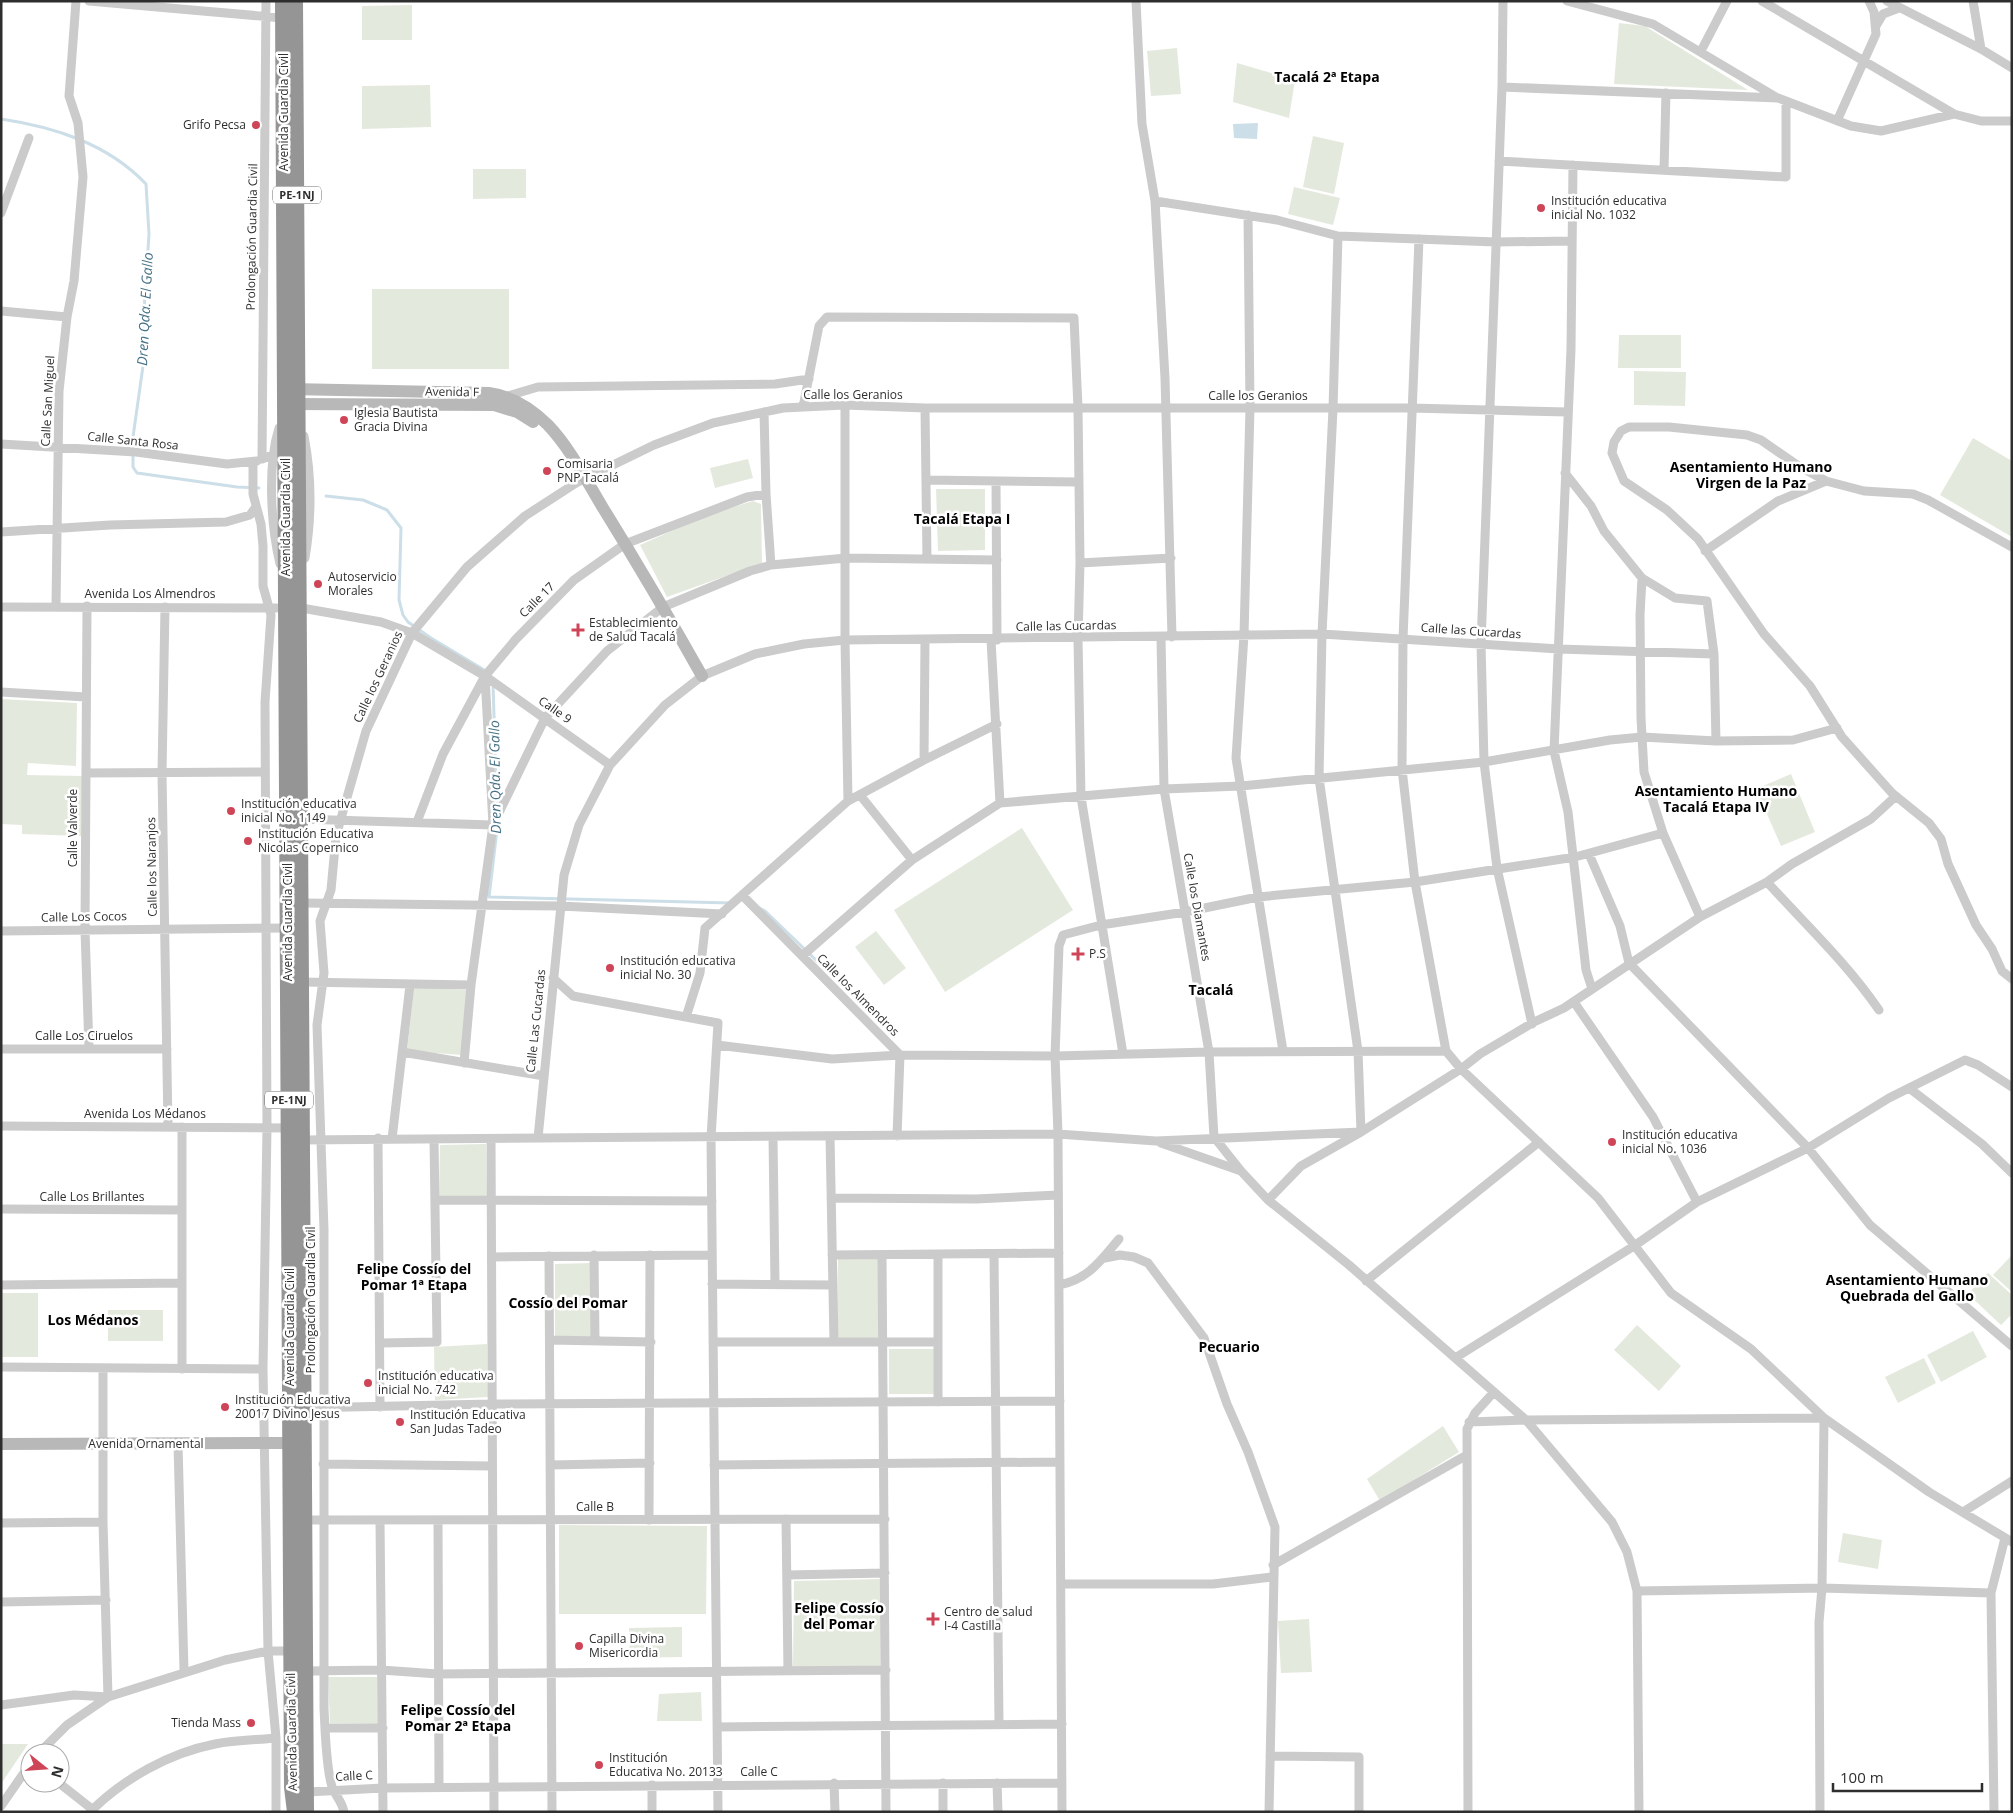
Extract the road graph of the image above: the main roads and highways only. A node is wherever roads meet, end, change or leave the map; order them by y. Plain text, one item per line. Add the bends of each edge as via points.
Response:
1 (283, 1) edge
2 (295, 1) edge
3 (292, 401) junction
4 (285, 607) junction
5 (297, 1408) junction
6 (295, 1812) edge
7 (306, 1812) edge

1 - 3 highway, Avenida Guardia Civil / PE-1NJ
2 - 3 highway, Avenida Guardia Civil / PE-1NJ
3 - 4 highway, Avenida Guardia Civil / PE-1NJ via 293,588
4 - 5 highway, Avenida Guardia Civil / PE-1NJ via 289,1128
4 - 5 highway, Avenida Guardia Civil / PE-1NJ via 300,819 302,903
5 - 6 highway, Avenida Guardia Civil / PE-1NJ via 290,1443 292,1787
5 - 7 highway, Avenida Guardia Civil / PE-1NJ via 305,1520

